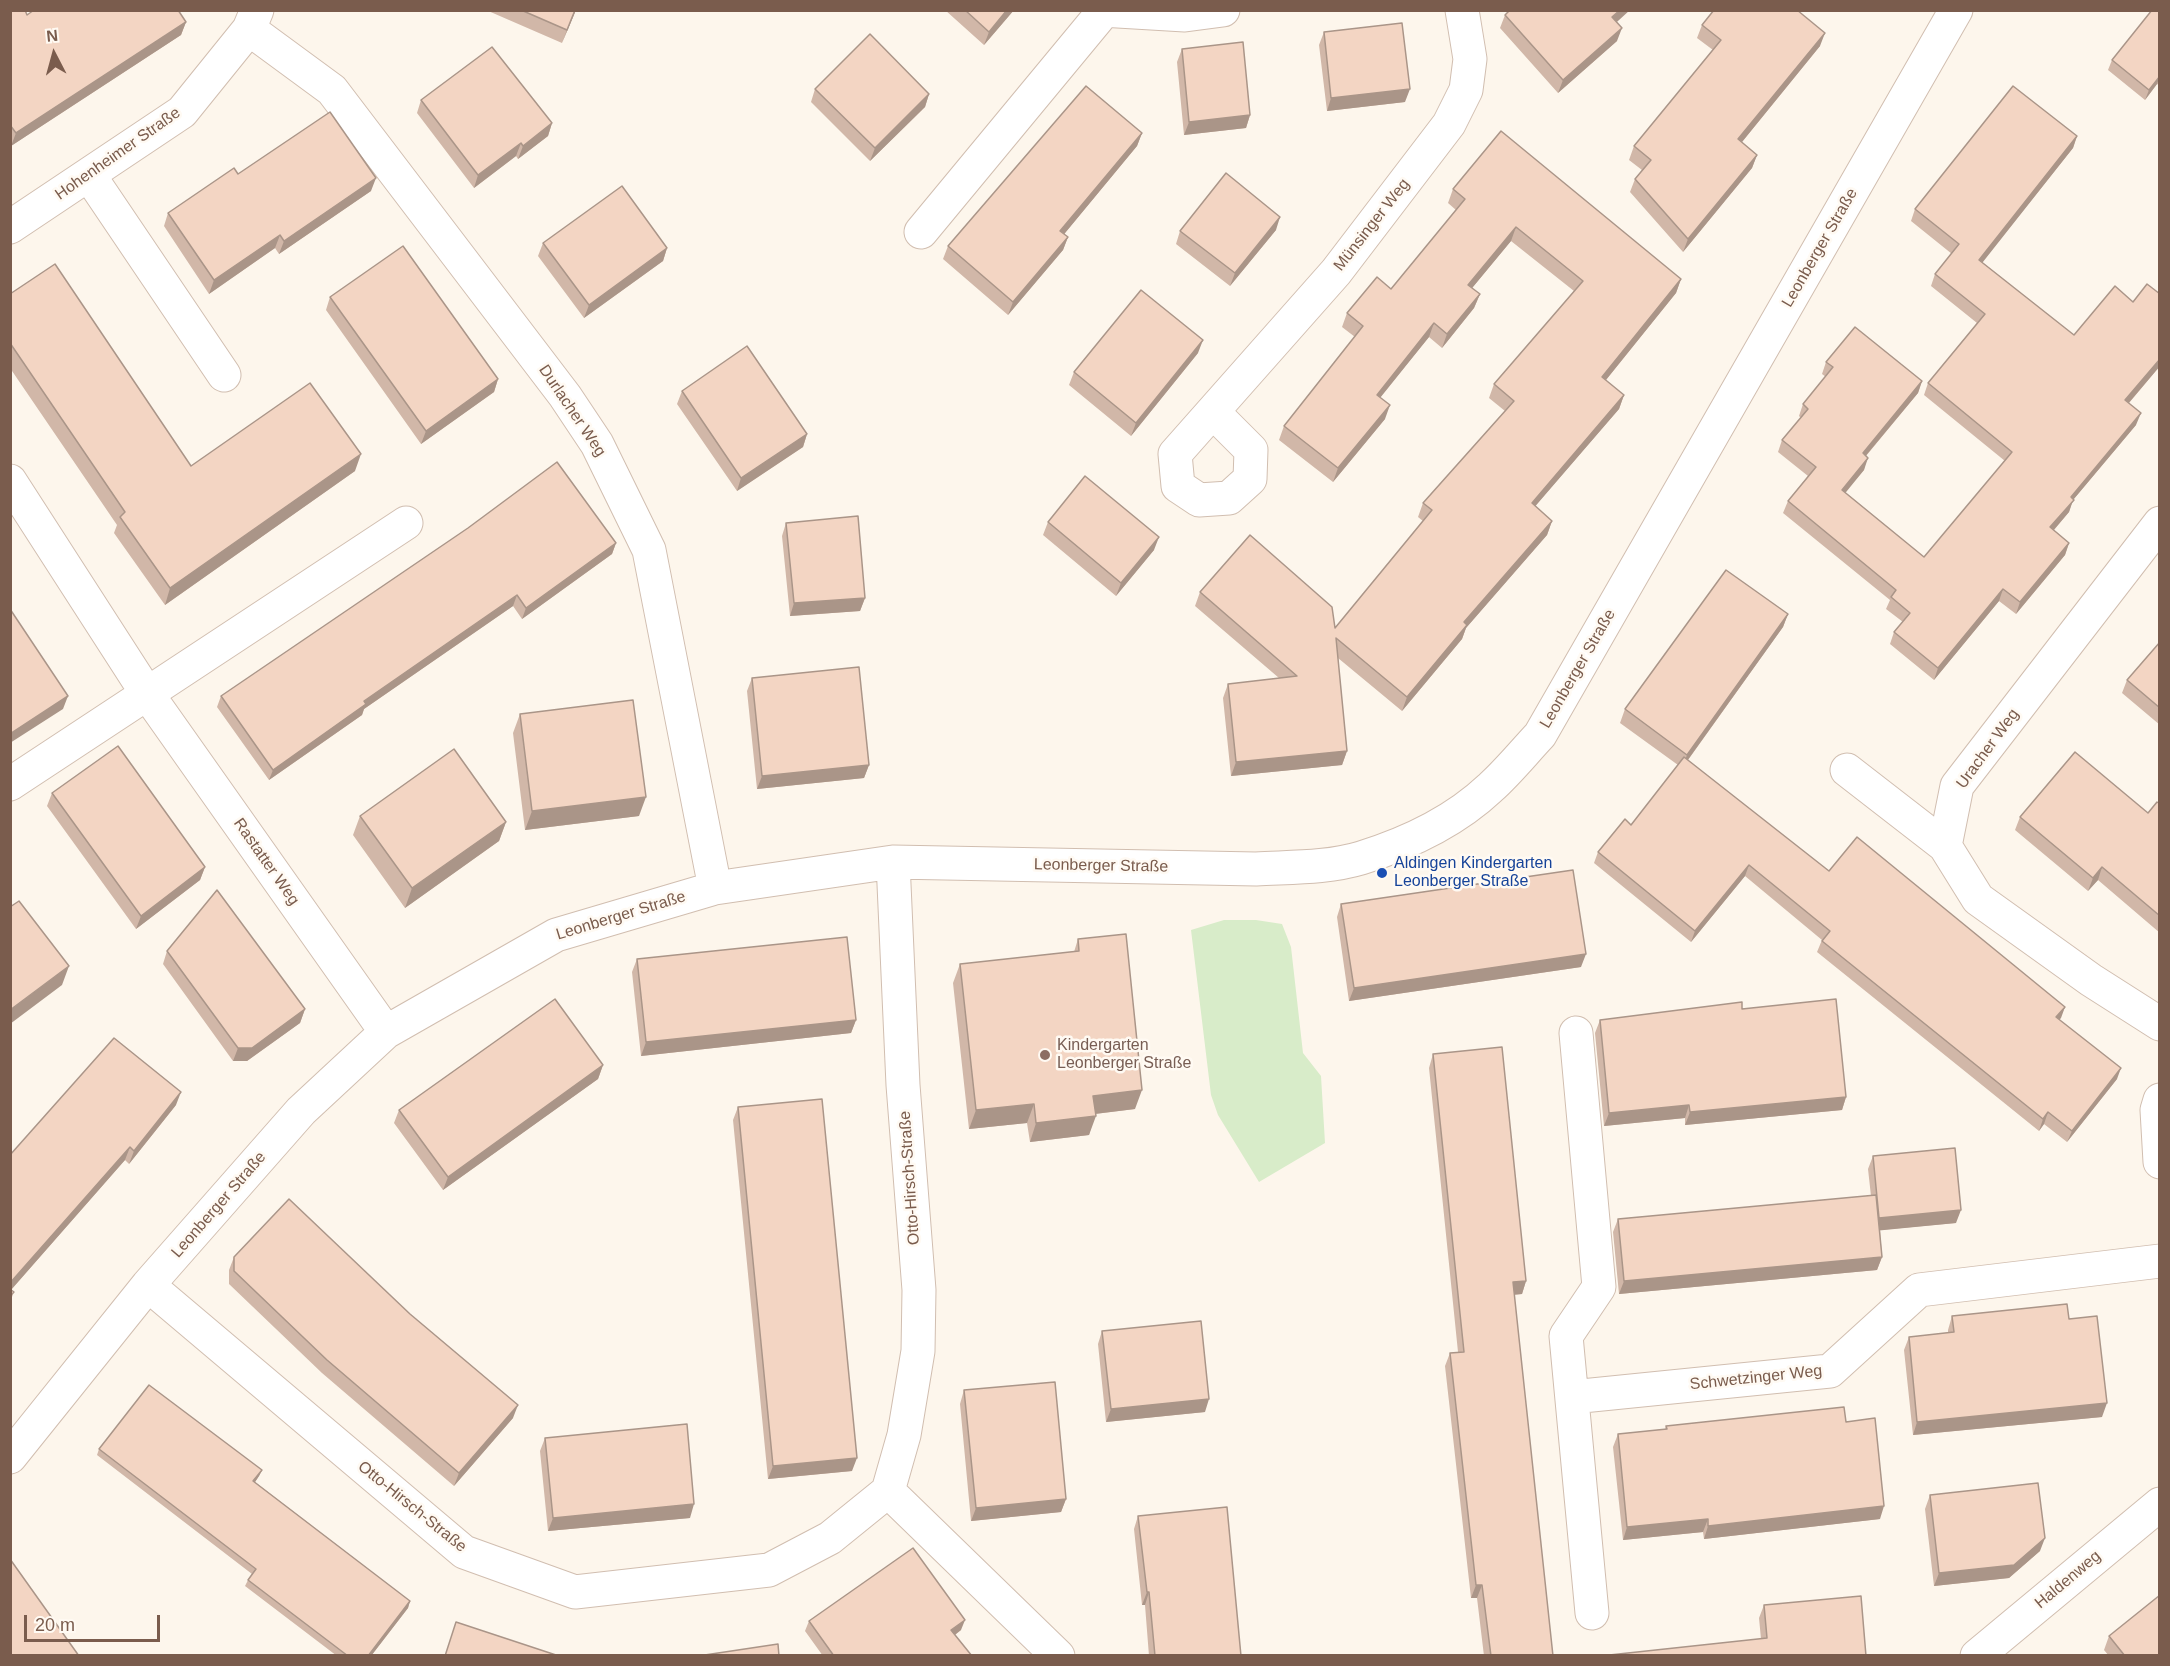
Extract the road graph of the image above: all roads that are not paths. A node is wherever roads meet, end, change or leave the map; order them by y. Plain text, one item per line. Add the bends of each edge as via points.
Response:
1 (1223, 10) edge
2 (1462, 10) edge
3 (1956, 10) edge
4 (1102, 11) edge
5 (253, 20) edge
6 (88, 175) junction
7 (10, 227) edge
8 (921, 232) dead end
9 (224, 375) dead end
10 (1213, 412) dead end
11 (10, 481) edge
12 (406, 523) dead end
13 (2160, 523) edge
14 (146, 692) junction
15 (1847, 770) dead end
16 (10, 784) edge
17 (1945, 846) junction
18 (893, 862) junction
19 (715, 888) junction
20 (2160, 1024) edge
21 (386, 1032) junction
22 (1576, 1033) dead end
23 (2160, 1100) edge
24 (2160, 1162) edge
25 (2160, 1262) edge
26 (148, 1285) junction
27 (1572, 1397) junction
28 (10, 1457) edge
29 (888, 1491) junction
30 (2160, 1504) edge
31 (1592, 1613) dead end
32 (1058, 1656) edge
33 (1977, 1656) edge

1 - 4 street via 1185,15
2 - 10 street, Münsinger Weg via 1470,58 1466,90 1449,124 1336,272
3 - 18 street, Leonberger Straße via 1540,735 1490,788 1462,811 1396,845 1359,858 1307,866 1256,869
4 - 8 street
5 - 6 street, Hohenheimer Straße via 182,112
5 - 19 street, Durlacher Weg via 332,90 565,396 597,444 648,550
6 - 7 street, Hohenheimer Straße
6 - 9 street
11 - 14 street, Rastatter Weg
12 - 14 street
13 - 17 street, Uracher Weg via 1958,786
14 - 16 street
14 - 21 street, Rastatter Weg
15 - 17 street
17 - 20 street via 1978,899
18 - 19 street, Leonberger Straße
18 - 29 street, Otto-Hirsch-Straße via 903,1084 919,1300 918,1351 904,1435
19 - 21 street, Leonberger Straße via 556,934
21 - 26 street, Leonberger Straße via 302,1111
22 - 27 street via 1599,1287 1566,1336
23 - 24 street
25 - 27 street, Schwetzinger Weg via 1919,1290 1830,1371
26 - 28 street, Leonberger Straße
26 - 29 street, Otto-Hirsch-Straße via 464,1552 575,1592 769,1570 830,1538
27 - 31 street
29 - 32 street
30 - 33 street, Haldenweg

